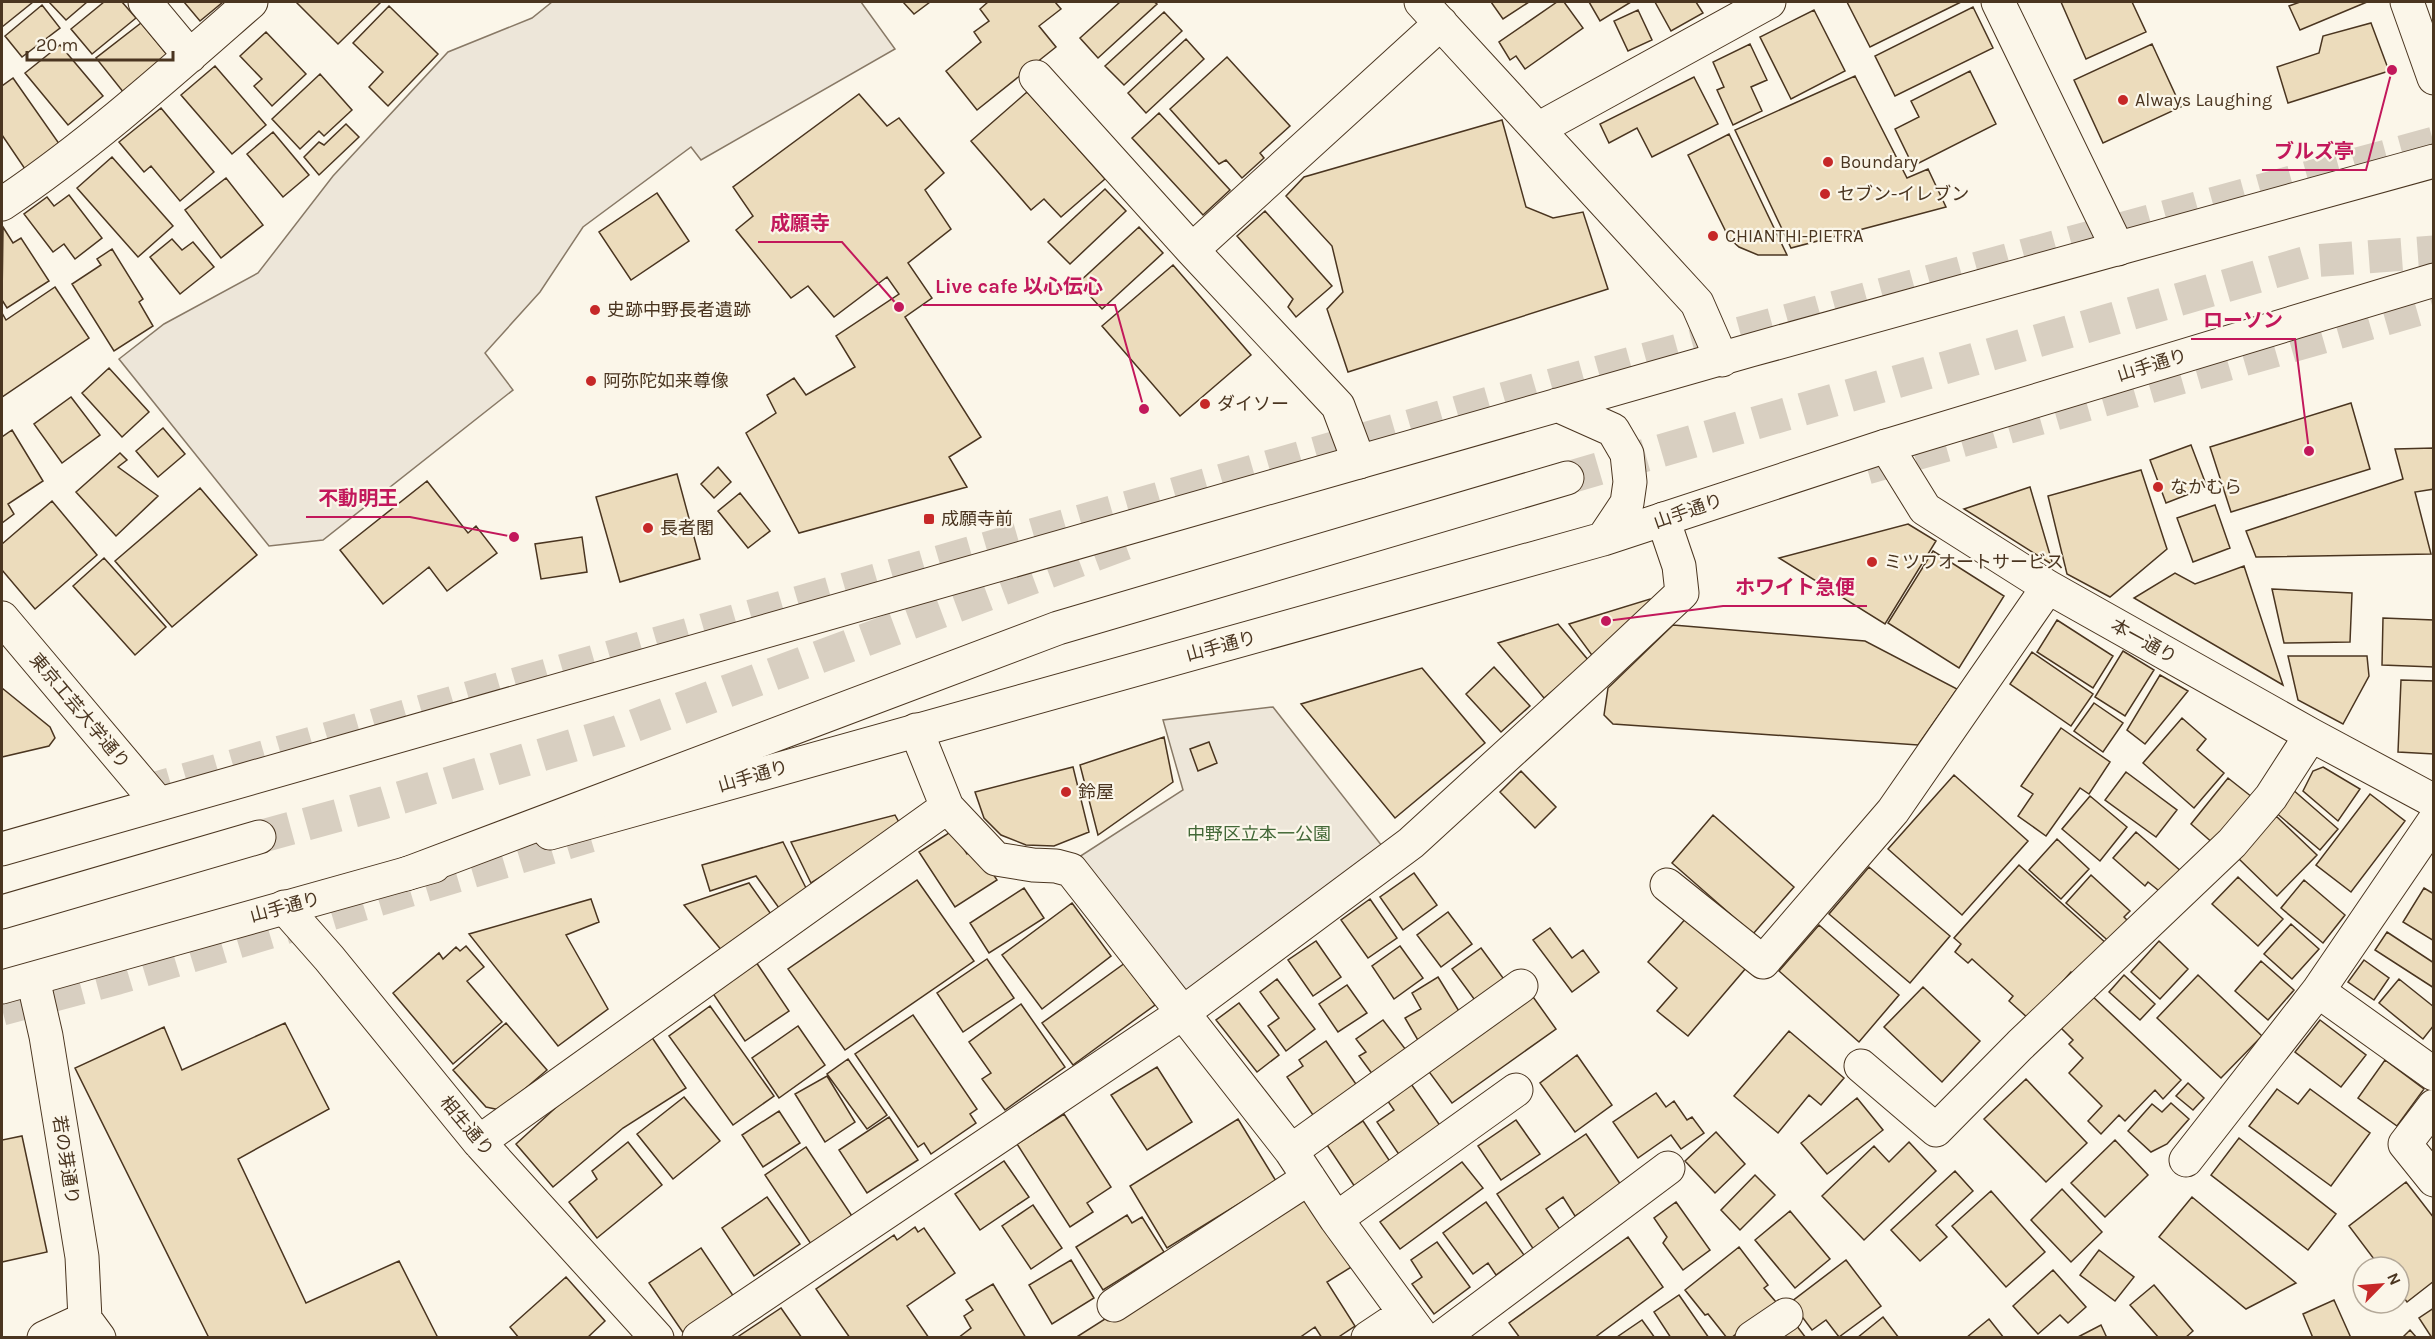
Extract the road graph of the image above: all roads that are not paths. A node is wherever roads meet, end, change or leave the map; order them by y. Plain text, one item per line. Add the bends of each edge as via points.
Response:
1 (145, 2) edge
2 (251, 2) edge
3 (1769, 2) edge
4 (1998, 2) edge
5 (2407, 2) edge
6 (1431, 12) edge
7 (190, 56) junction
8 (1036, 77) dead end
9 (2433, 78) edge
10 (1538, 129) junction
11 (2433, 161) edge
12 (2, 204) edge
13 (2118, 249) junction
14 (1192, 250) junction
15 (2433, 280) edge
16 (1722, 360) junction
17 (1557, 405) junction
18 (1886, 446) junction
19 (1359, 462) junction
20 (1568, 478) tunnel mouth
21 (1664, 519) junction
22 (1603, 539) junction
23 (2048, 587) junction
24 (2, 618) edge
25 (916, 730) junction
26 (2311, 735) junction
27 (2433, 801) edge
28 (158, 803) junction
29 (947, 807) junction
30 (2433, 821) edge
31 (259, 837) tunnel mouth
32 (2, 849) edge
33 (406, 874) junction
34 (1667, 885) dead end
35 (284, 907) junction
36 (2, 912) edge
37 (33, 979) junction
38 (1521, 986) dead end
39 (2, 987) edge
40 (2318, 990) junction
41 (1184, 1012) junction
42 (1861, 1065) dead end
43 (2433, 1074) edge
44 (1516, 1090) dead end
45 (2433, 1106) edge
46 (479, 1142) junction
47 (1291, 1151) junction
48 (2186, 1160) dead end
49 (1668, 1168) dead end
50 (1309, 1178) junction
51 (2433, 1180) edge
52 (1336, 1219) junction
53 (1114, 1305) dead end
54 (1786, 1315) dead end
55 (1414, 1326) edge
56 (92, 1328) edge
57 (44, 1338) edge
58 (657, 1338) edge
59 (699, 1338) edge
60 (1368, 1338) edge
61 (1441, 1338) edge
62 (1752, 1338) edge

1 - 7 main road
2 - 7 main road
3 - 10 main road
4 - 13 main road
5 - 9 main road
6 - 10 main road
6 - 14 main road
7 - 12 main road via 50,171
8 - 14 main road
10 - 16 main road via 1697,303
11 - 13 main road
13 - 16 main road
14 - 19 main road via 1338,406
15 - 18 main road, 山手通り
16 - 17 main road
17 - 19 main road
17 - 22 main road via 1613,430 1627,454 1628,502
18 - 21 main road, 山手通り
18 - 23 main road, 本一通り via 1924,509
19 - 28 main road
20 - 33 main road via 1058,628
21 - 22 main road, 山手通り
21 - 41 main road via 1679,566 1682,593 1411,843
22 - 25 main road, 山手通り
23 - 26 main road, 本一通り
23 - 34 main road via 1893,811 1763,962
24 - 28 main road, 東京工芸大学通り
25 - 29 main road
25 - 33 main road, 山手通り
26 - 27 main road, 本一通り
26 - 42 main road via 2271,797 2232,843 1936,1130
28 - 32 main road
29 - 41 main road via 996,859 1071,870
29 - 46 main road
30 - 40 main road
31 - 36 main road
33 - 35 main road, 山手通り
35 - 37 main road, 山手通り
35 - 46 main road, 相生通り
37 - 39 main road, 山手通り
37 - 56 main road, 若の芽通り via 46,1036
38 - 47 main road
40 - 43 main road
40 - 48 main road
41 - 47 main road
41 - 59 main road
44 - 52 main road
45 - 51 main road via 2405,1144
46 - 58 main road, 相生通り
47 - 50 main road
49 - 61 main road
50 - 52 main road
50 - 53 main road
52 - 55 main road
54 - 62 main road
55 - 60 main road
56 - 57 main road

